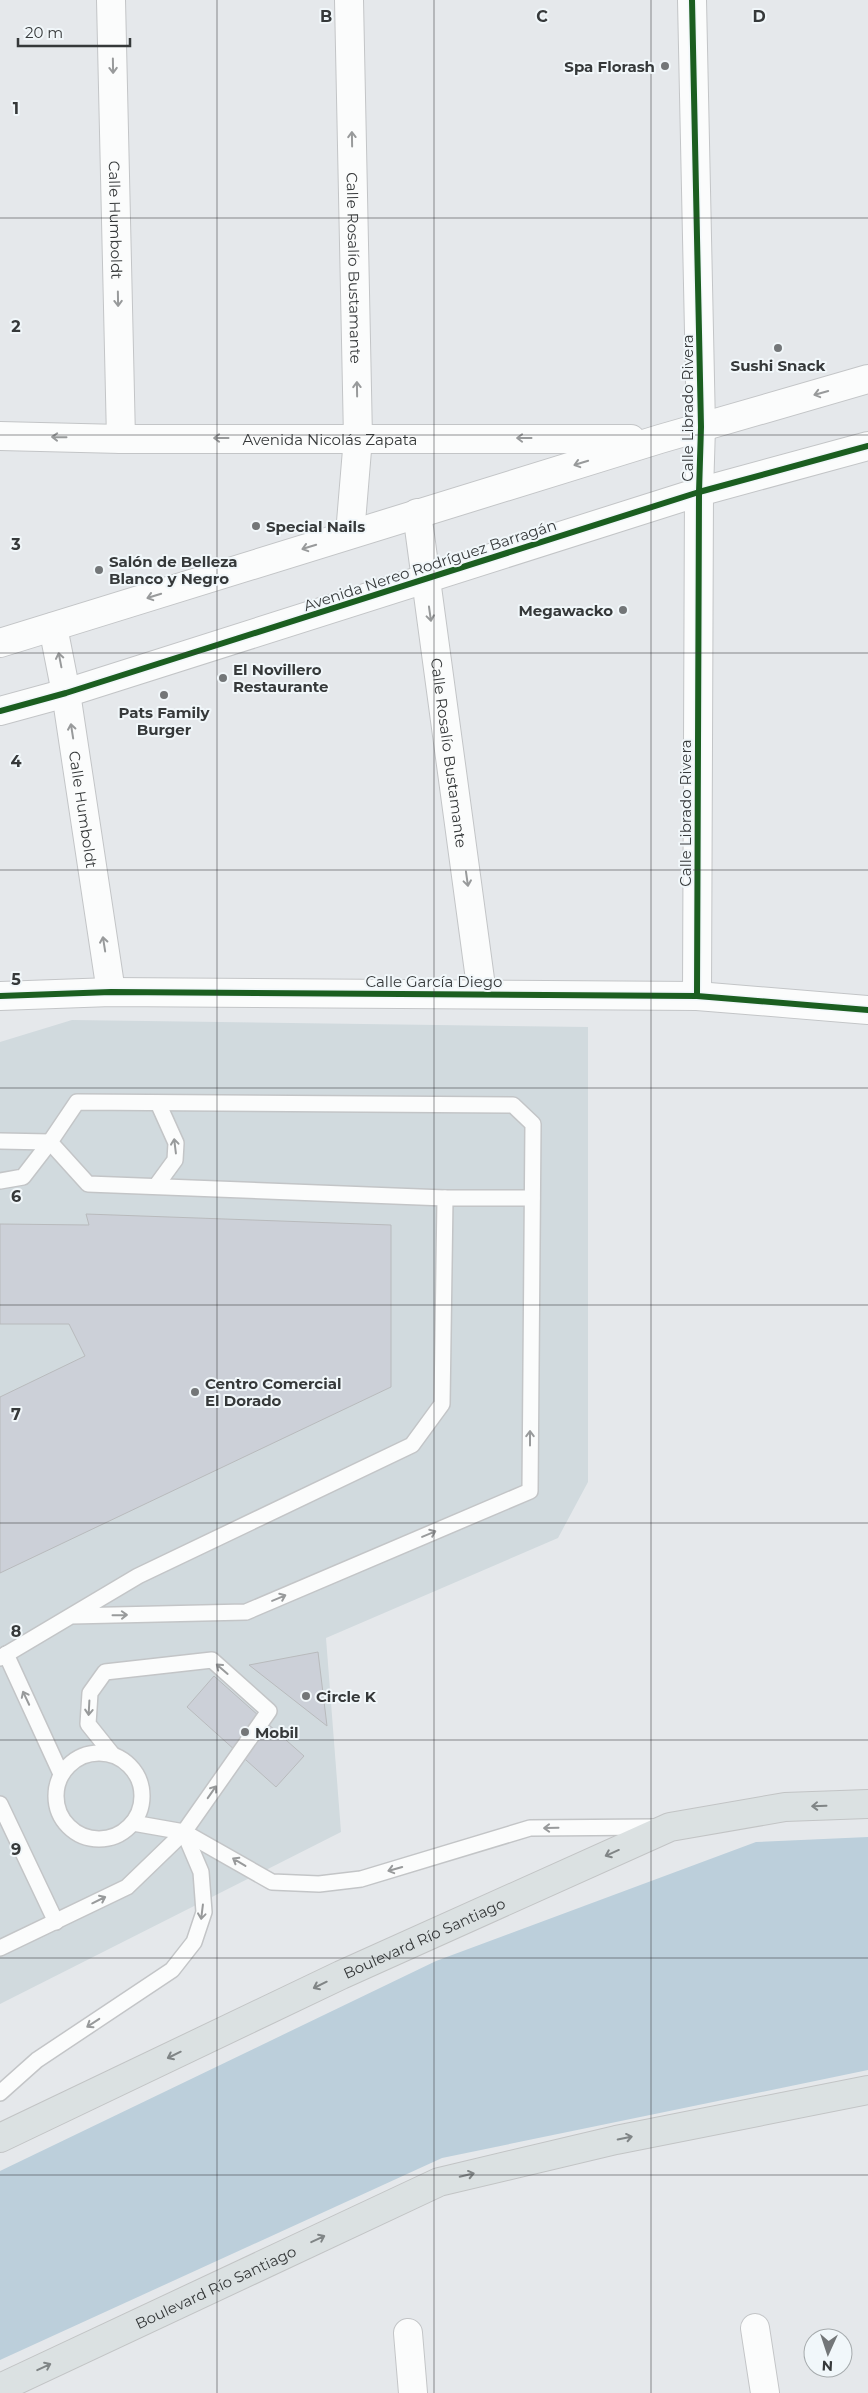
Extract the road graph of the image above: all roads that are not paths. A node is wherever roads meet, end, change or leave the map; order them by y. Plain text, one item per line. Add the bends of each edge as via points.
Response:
1 (111, 0) edge
2 (349, 0) edge
3 (692, 0) edge
4 (868, 379) edge
5 (701, 427) junction
6 (0, 436) edge
7 (358, 438) junction
8 (121, 439) junction
9 (660, 439) junction
10 (868, 446) edge
11 (699, 492) junction
12 (417, 513) junction
13 (350, 534) junction
14 (425, 579) junction
15 (53, 627) junction
16 (0, 643) edge
17 (66, 693) junction
18 (0, 711) edge
19 (111, 992) junction
20 (482, 994) junction
21 (0, 996) edge
22 (697, 996) junction
23 (868, 1010) edge
24 (158, 1103) junction
25 (0, 1142) edge
26 (50, 1142) junction
27 (0, 1181) edge
28 (156, 1186) junction
29 (445, 1198) junction
30 (532, 1198) junction
31 (71, 1616) junction
32 (3, 1656) edge
33 (112, 1754) junction
34 (61, 1774) junction
35 (0, 1804) edge
36 (868, 1804) edge
37 (133, 1823) junction
38 (670, 1826) junction
39 (184, 1832) junction
40 (56, 1922) junction
41 (0, 1948) edge
42 (868, 2090) edge
43 (0, 2093) edge
44 (0, 2138) edge
45 (755, 2328) dead end
46 (408, 2333) dead end
47 (0, 2388) edge
48 (413, 2393) edge
49 (765, 2393) edge

1 -> 8 street, Calle Humboldt
7 -> 2 street, Calle Rosalío Bustamante
3 - 5 street, Calle Librado Rivera
4 -> 5 street
5 - 9 street
5 - 11 street, Calle Librado Rivera
8 -> 6 street, Avenida Nicolás Zapata
7 -> 8 street, Avenida Nicolás Zapata
9 -> 7 street, Avenida Nicolás Zapata
7 - 13 street, Calle Rosalío Bustamante
9 -> 12 street
10 - 11 street, Avenida Nereo Rodríguez Barragán
11 - 14 street, Avenida Nereo Rodríguez Barragán
11 - 22 street, Calle Librado Rivera
12 - 13 street
12 - 14 street, Calle Rosalío Bustamante
13 -> 15 street
14 - 17 street, Avenida Nereo Rodríguez Barragán
14 -> 20 street, Calle Rosalío Bustamante
15 - 16 street
17 -> 15 street, Calle Humboldt
17 - 18 street, Avenida Nereo Rodríguez Barragán
19 -> 17 street, Calle Humboldt
19 - 20 street, Calle García Diego
19 - 21 street, Calle García Diego
20 - 22 street, Calle García Diego
22 - 23 street, Calle García Diego
24 - 26 lane via 77,1102
28 -> 24 lane via 175,1160 176,1143
24 - 30 lane via 513,1105 532,1124
25 - 26 lane
26 - 27 lane via 23,1177
26 - 28 lane via 88,1184
28 - 29 lane
29 - 30 lane
29 - 31 lane via 442,1404 412,1444 138,1576
31 -> 30 lane via 246,1612 530,1491
31 - 32 lane
34 -> 32 lane
33 - 34 lane via 83,1756 70,1763
33 - 37 lane via 124,1760 141,1783 140,1811
39 -> 33 lane via 270,1711 212,1660 105,1672 90,1693 88,1724
34 - 37 lane via 56,1802 60,1816 75,1832 95,1839 109,1838 122,1833
35 - 40 lane
36 -> 38 main road, Boulevard Río Santiago via 785,1807
37 - 39 lane
38 -> 39 lane via 530,1828 360,1879 319,1884 272,1882
38 -> 44 main road, Boulevard Río Santiago via 341,1975
40 -> 39 lane via 127,1887
39 -> 43 lane via 201,1872 204,1912 194,1942 172,1970 37,2060
40 - 41 lane
47 -> 42 main road, Boulevard Río Santiago via 439,2182 616,2140
45 - 49 street
46 - 48 street

